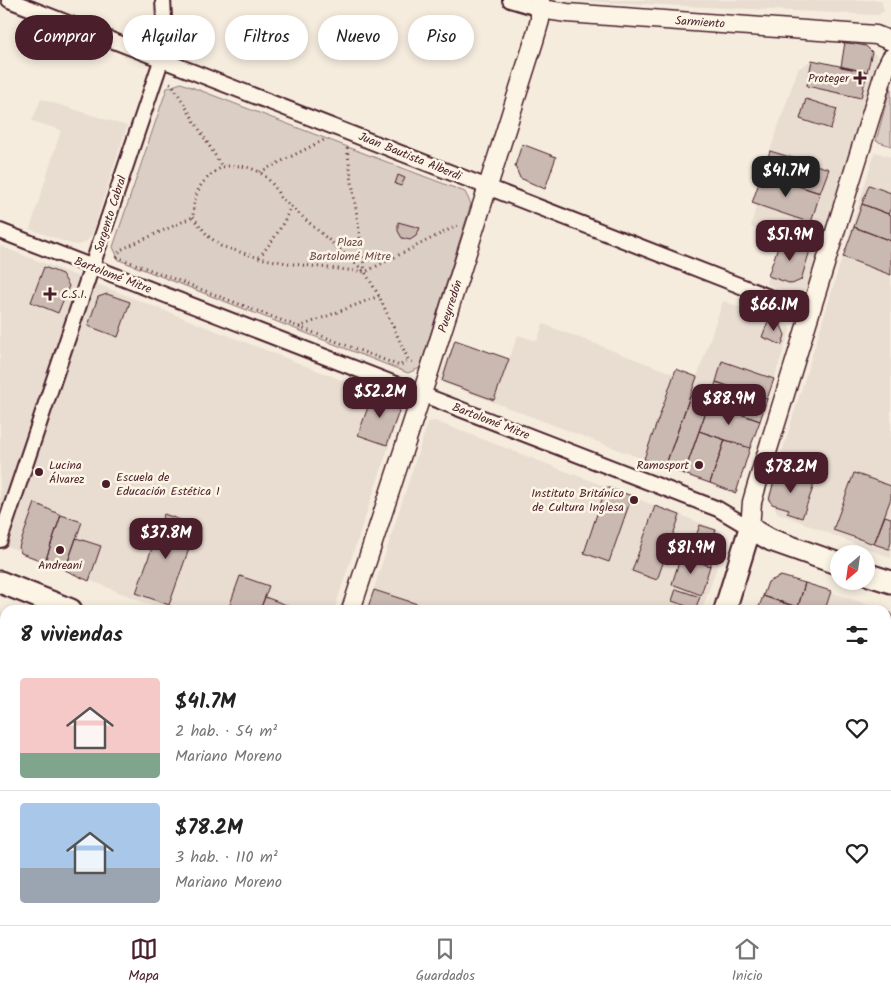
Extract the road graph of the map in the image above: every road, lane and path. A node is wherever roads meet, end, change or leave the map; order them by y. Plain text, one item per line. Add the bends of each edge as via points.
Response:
1 (9, 0) edge
2 (163, 0) edge
3 (510, 0) edge
4 (541, 4) edge
5 (164, 15) edge
6 (891, 42) edge
7 (123, 43) edge
8 (891, 58) edge
9 (161, 60) edge
10 (167, 60) edge
11 (156, 77) junction
12 (344, 130) junction
13 (222, 168) junction
14 (260, 172) junction
15 (488, 187) junction
16 (291, 206) junction
17 (480, 213) junction
18 (193, 217) junction
19 (0, 230) edge
20 (117, 257) junction
21 (259, 258) junction
22 (92, 267) junction
23 (365, 272) junction
24 (111, 274) junction
25 (379, 296) junction
26 (810, 313) junction
27 (299, 327) junction
28 (408, 359) junction
29 (430, 369) junction
30 (422, 394) junction
31 (750, 528) junction
32 (0, 540) edge
33 (830, 561) edge
34 (875, 577) edge
35 (0, 582) edge
36 (891, 582) edge
37 (58, 605) edge
38 (353, 605) edge
39 (727, 605) edge

1 - 7 street, Juan Bautista Alberdi
2 - 5 street, Sargento Cabral
3 - 4 street, Sarmiento
4 - 6 street, Sarmiento via 567,13 876,35
4 - 15 street, Pueyrredón via 534,41
8 - 26 street
9 - 11 street, Sargento Cabral
10 - 12 street, Juan Bautista Alberdi
11 - 13 path via 172,84
11 - 22 street, Sargento Cabral
12 - 14 path
12 - 15 street, Juan Bautista Alberdi
12 - 23 path
13 - 14 path via 235,165
13 - 18 path via 206,177 194,198
14 - 16 path
15 - 17 street, Pueyrredón
15 - 26 street, Juan Bautista Alberdi
16 - 21 path via 283,226
16 - 23 path
17 - 23 path
17 - 29 street, Pueyrredón
18 - 20 path via 120,250
18 - 21 path via 221,246
19 - 22 street, Bartolomé Mitre
20 - 24 path
20 - 27 path
21 - 23 path
22 - 24 street, Bartolomé Mitre
22 - 32 street, Sargento Cabral
23 - 25 path
24 - 30 street, Bartolomé Mitre
25 - 27 path
25 - 28 path
26 - 31 street via 754,495
27 - 28 path via 400,366
28 - 29 path
29 - 30 street, Pueyrredón
30 - 31 street, Bartolomé Mitre via 718,509
30 - 38 street, Pueyrredón
31 - 33 main road, Bartolomé Mitre via 771,540
31 - 39 main road
34 - 36 main road
35 - 37 main road

